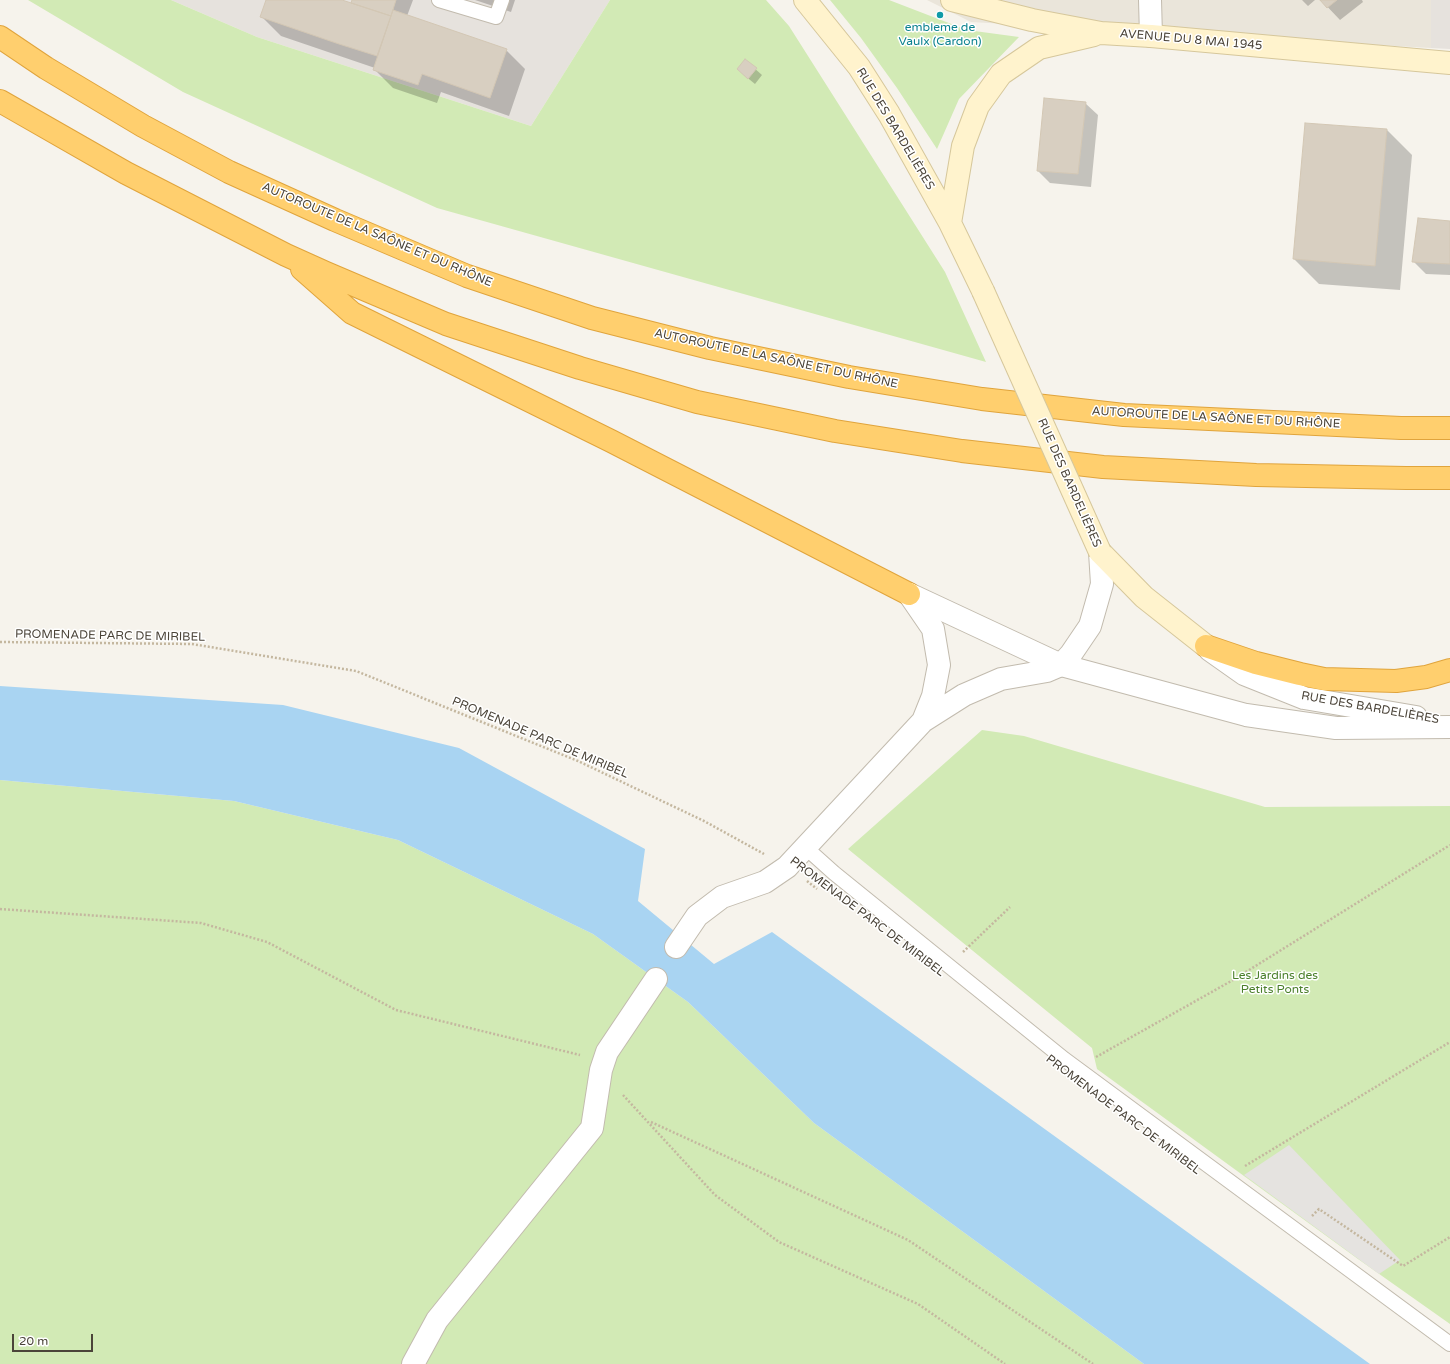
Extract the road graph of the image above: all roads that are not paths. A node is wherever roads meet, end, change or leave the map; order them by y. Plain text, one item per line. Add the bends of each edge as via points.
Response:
1 (439, 0) edge
2 (502, 0) edge
3 (805, 0) edge
4 (952, 0) edge
5 (1150, 0) edge
6 (1101, 34) junction
7 (1151, 36) junction
8 (0, 37) edge
9 (1441, 62) edge
10 (0, 101) edge
11 (950, 223) junction
12 (286, 255) junction
13 (1450, 428) edge
14 (1450, 478) edge
15 (1100, 552) junction
16 (909, 594) junction
17 (1206, 646) junction
18 (1061, 665) junction
19 (1450, 670) edge
20 (923, 721) junction
21 (1450, 722) edge
22 (1450, 727) edge
23 (806, 847) junction
24 (676, 947) dead end
25 (656, 979) dead end
26 (1450, 1344) edge
27 (413, 1364) edge

1 - 2 lane via 496,17
3 - 11 main road, RUE DES BARDELIÈRES via 859,67 889,114
4 - 6 main road, AVENUE DU 8 MAI 1945
5 - 7 street
6 - 7 main road, AVENUE DU 8 MAI 1945
6 - 11 main road via 1039,48 1001,74 978,106 963,146
7 - 9 main road, AVENUE DU 8 MAI 1945
8 - 13 highway, AUTOROUTE DE LA SAÔNE ET DU RHÔNE via 46,68 143,126 229,172 467,276 592,318 710,348 982,399 1124,415
10 - 12 highway via 126,173
11 - 15 main road, RUE DES BARDELIÈRES, bridge
12 - 14 highway via 446,324 580,368 697,402 835,431 962,451 1103,467 1256,475
12 - 16 highway via 352,312
15 - 17 main road, RUE DES BARDELIÈRES via 1144,597
15 - 18 street via 1102,584 1090,626
16 - 18 street, RUE DES BARDELIÈRES
16 - 20 street via 933,629 939,665 933,696
17 - 19 highway via 1256,663 1324,679 1396,681 1426,677
17 - 21 street, RUE DES BARDELIÈRES via 1244,674 1304,698
18 - 20 street via 1047,671 1002,679 964,695
18 - 22 street, RUE DES BARDELIÈRES via 1246,715 1336,728
20 - 23 street
23 - 24 street via 787,866 765,882 722,897 696,916
23 - 26 lane via 834,874 1064,1059
25 - 27 street via 607,1052 601,1070 592,1128 437,1320

